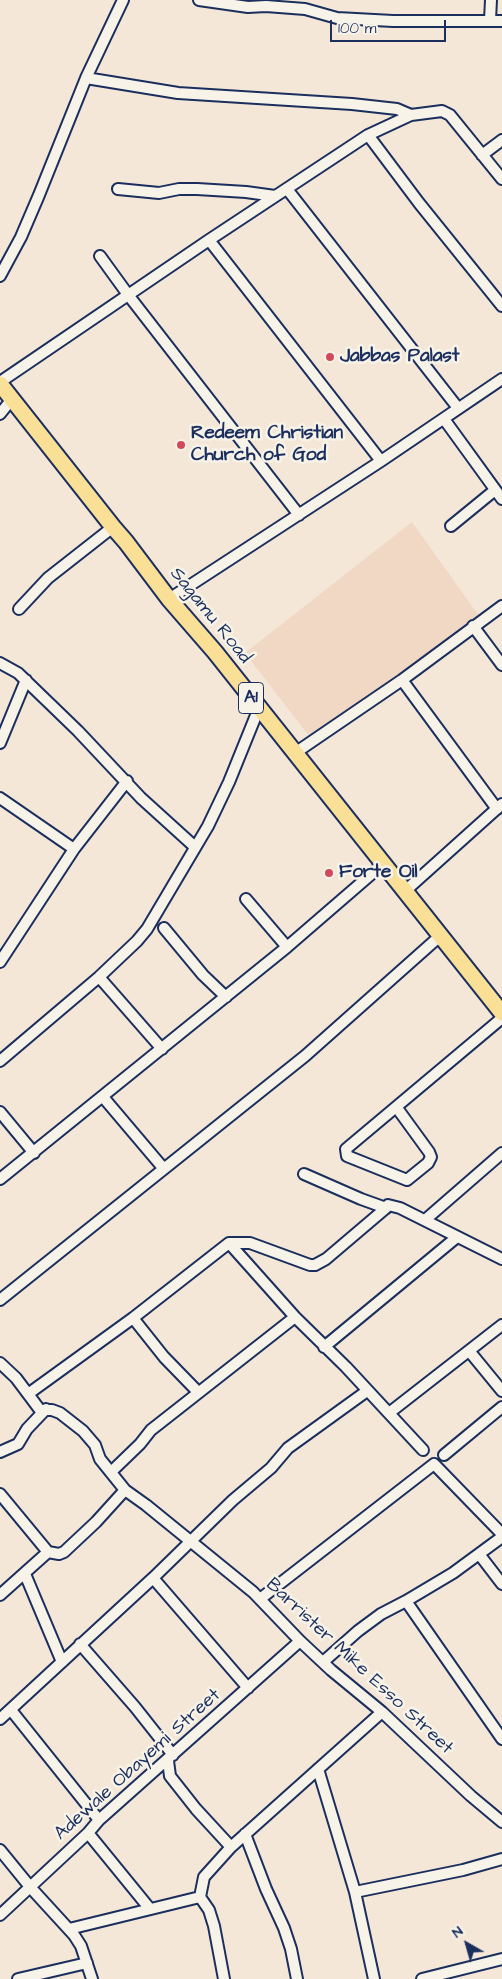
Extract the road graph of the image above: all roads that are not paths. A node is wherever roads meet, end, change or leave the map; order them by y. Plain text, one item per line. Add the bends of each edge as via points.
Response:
1 (123, 0) edge
2 (199, 0) edge
3 (491, 0) edge
4 (490, 20) junction
5 (502, 21) edge
6 (86, 78) junction
7 (411, 115) junction
8 (368, 135) junction
9 (502, 140) edge
10 (482, 155) junction
11 (502, 180) edge
12 (118, 189) dead end
13 (287, 190) junction
14 (275, 196) junction
15 (209, 240) junction
16 (100, 256) dead end
17 (0, 276) edge
18 (129, 296) junction
19 (502, 306) edge
20 (502, 380) edge
21 (0, 383) edge
22 (12, 399) junction
23 (458, 408) junction
24 (0, 414) edge
25 (444, 419) junction
26 (381, 462) junction
27 (499, 494) edge
28 (299, 515) junction
29 (451, 526) dead end
30 (113, 527) junction
31 (169, 599) junction
32 (502, 606) edge
33 (19, 609) dead end
34 (473, 626) junction
35 (0, 664) edge
36 (502, 665) edge
37 (26, 680) junction
38 (402, 680) junction
39 (259, 708) junction
40 (0, 743) edge
41 (295, 753) junction
42 (126, 781) junction
43 (0, 798) edge
44 (499, 806) edge
45 (195, 848) junction
46 (74, 849) junction
47 (383, 864) junction
48 (404, 892) junction
49 (246, 899) dead end
50 (164, 928) dead end
51 (440, 936) junction
52 (288, 947) junction
53 (0, 962) edge
54 (99, 978) junction
55 (226, 997) junction
56 (502, 1013) edge
57 (502, 1018) edge
58 (162, 1049) junction
59 (0, 1061) edge
60 (103, 1097) junction
61 (397, 1108) junction
62 (0, 1112) edge
63 (502, 1152) edge
64 (34, 1153) junction
65 (164, 1169) junction
66 (304, 1174) dead end
67 (0, 1179) edge
68 (386, 1208) junction
69 (424, 1220) junction
70 (457, 1237) junction
71 (229, 1243) junction
72 (502, 1259) edge
73 (0, 1300) edge
74 (295, 1317) junction
75 (133, 1318) junction
76 (502, 1325) edge
77 (324, 1347) junction
78 (470, 1352) junction
79 (0, 1363) edge
80 (502, 1391) edge
81 (198, 1392) junction
82 (367, 1392) junction
83 (28, 1394) junction
84 (502, 1407) edge
85 (46, 1409) junction
86 (389, 1414) junction
87 (423, 1450) dead end
88 (0, 1452) edge
89 (444, 1455) dead end
90 (111, 1472) junction
91 (125, 1490) junction
92 (0, 1494) edge
93 (502, 1536) edge
94 (189, 1542) junction
95 (48, 1552) junction
96 (479, 1554) junction
97 (25, 1574) junction
98 (153, 1578) junction
99 (502, 1584) edge
100 (0, 1595) edge
101 (260, 1599) junction
102 (406, 1601) junction
103 (300, 1641) junction
104 (80, 1644) junction
105 (62, 1662) junction
106 (323, 1662) junction
107 (248, 1688) junction
108 (11, 1710) junction
109 (382, 1712) junction
110 (0, 1719) edge
111 (502, 1739) edge
112 (170, 1758) junction
113 (318, 1769) junction
114 (152, 1774) junction
115 (170, 1776) junction
116 (99, 1820) junction
117 (502, 1822) edge
118 (88, 1833) junction
119 (245, 1834) junction
120 (231, 1847) junction
121 (0, 1850) edge
122 (502, 1859) edge
123 (31, 1888) junction
124 (354, 1892) junction
125 (200, 1896) junction
126 (150, 1909) junction
127 (0, 1915) edge
128 (69, 1929) junction
129 (502, 1959) edge
130 (87, 1963) junction
131 (293, 1978) edge
132 (18, 1979) edge
133 (92, 1979) edge
134 (224, 1979) edge
135 (374, 1979) edge
136 (422, 1979) edge

1 - 6 street
2 - 4 street via 305,9 338,18
3 - 4 street
4 - 5 street
6 - 7 street via 178,93 352,104 398,109
6 - 17 street via 21,237
7 - 8 street
7 - 10 street via 446,112
8 - 13 street
8 - 19 street
9 - 10 street
10 - 11 street
12 - 14 street via 159,193 197,189
13 - 14 street
13 - 23 street
14 - 15 street
15 - 18 street
15 - 26 street
16 - 18 street
18 - 21 street
18 - 28 street
20 - 23 street
21 - 22 highway, Sagamu Road / A1
22 - 24 street
22 - 30 highway, Sagamu Road / A1
23 - 25 street
25 - 26 street
25 - 27 street
26 - 28 street
27 - 29 street
28 - 31 street
30 - 31 highway, Sagamu Road / A1
30 - 33 street via 48,578
31 - 39 highway, Sagamu Road / A1
32 - 34 street
34 - 36 street
34 - 38 street
35 - 37 street
37 - 40 street
37 - 42 street
38 - 41 street
38 - 44 street
39 - 41 highway, Sagamu Road / A1
39 - 45 street via 229,782
41 - 47 highway, Sagamu Road / A1
42 - 45 street
42 - 46 street
43 - 46 street
44 - 48 street
45 - 54 street via 147,929
46 - 53 street
47 - 48 highway, Sagamu Road / A1
47 - 52 street
48 - 51 highway, Sagamu Road / A1
49 - 52 street
50 - 55 street via 203,976
51 - 56 highway, Sagamu Road / A1
51 - 65 street via 305,1056
52 - 55 street
54 - 58 street
54 - 59 street
55 - 58 street
57 - 61 street
58 - 60 street
60 - 64 street
60 - 65 street
61 - 61 street via 346,1153 368,1166 407,1180 431,1157
62 - 64 street
63 - 69 street
64 - 67 street
65 - 73 street
66 - 68 street
68 - 69 street via 394,1206
68 - 71 street via 316,1265 250,1242
69 - 70 street
70 - 72 street
70 - 77 street
71 - 74 street
71 - 75 street
74 - 77 street
74 - 81 street
75 - 81 street
75 - 83 street
76 - 78 street
77 - 82 street via 346,1366
78 - 80 street
78 - 86 street
79 - 83 street
81 - 90 street via 151,1430
82 - 86 street
82 - 94 street via 288,1448 271,1468
83 - 85 street, Barrister Mike Esso Street via 40,1410
84 - 89 street
85 - 88 street via 18,1444
85 - 90 street, Barrister Mike Esso Street via 60,1413 83,1431
86 - 87 street
90 - 91 street, Barrister Mike Esso Street
91 - 94 street, Barrister Mike Esso Street
91 - 95 street via 64,1552
92 - 95 street
93 - 96 street
93 - 101 street via 434,1464
94 - 98 street
94 - 101 street, Barrister Mike Esso Street
95 - 97 street
96 - 99 street
96 - 102 street
97 - 100 street
97 - 105 street
98 - 104 street
98 - 107 street
101 - 103 street, Barrister Mike Esso Street
102 - 106 street via 381,1614
102 - 111 street
103 - 106 street, Barrister Mike Esso Street
103 - 107 street, Adewale Obayemi Street
104 - 105 street
104 - 112 street via 135,1707
105 - 108 street
106 - 109 street, Barrister Mike Esso Street
107 - 112 street, Adewale Obayemi Street
108 - 110 street
108 - 116 street
109 - 113 street
109 - 117 street, Barrister Mike Esso Street
112 - 114 street, Adewale Obayemi Street
112 - 115 street
113 - 119 street
113 - 124 street
114 - 115 street
114 - 116 street, Adewale Obayemi Street
115 - 120 street
116 - 118 street, Adewale Obayemi Street
118 - 123 street, Adewale Obayemi Street
118 - 126 street
119 - 120 street
119 - 131 street via 284,1928 291,1950
120 - 125 street via 204,1876
121 - 123 street
122 - 124 street
123 - 127 street, Adewale Obayemi Street
123 - 128 street
124 - 135 street
125 - 126 street
125 - 134 street via 214,1926
126 - 128 street
128 - 130 street via 81,1946
129 - 136 street
130 - 132 street
130 - 133 street

